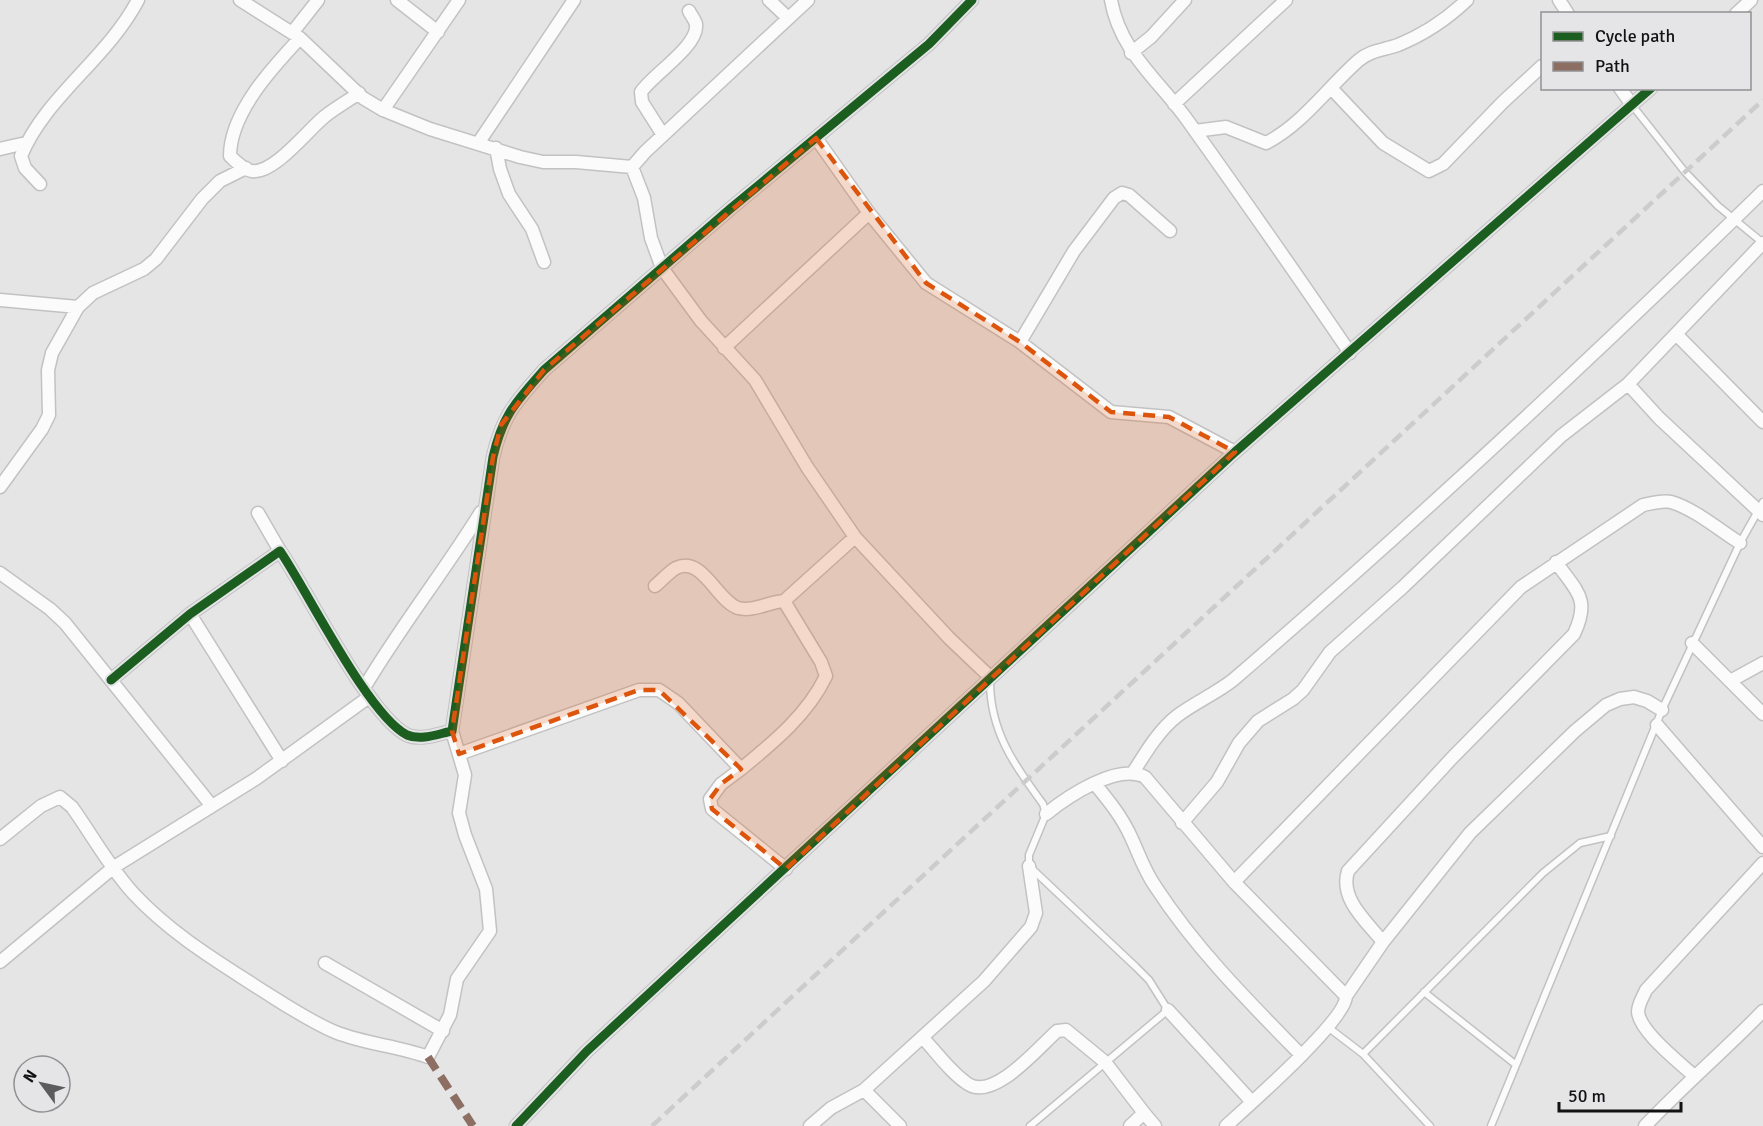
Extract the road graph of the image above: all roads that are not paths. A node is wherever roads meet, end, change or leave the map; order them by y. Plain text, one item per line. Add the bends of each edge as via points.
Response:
1 (138, 0) edge
2 (240, 0) edge
3 (318, 0) edge
4 (397, 0) edge
5 (459, 0) edge
6 (574, 0) edge
7 (769, 0) edge
8 (808, 0) edge
9 (972, 0) edge
10 (1111, 0) edge
11 (1185, 0) edge
12 (1286, 0) edge
13 (1467, 0) edge
14 (1751, 0) edge
15 (689, 11) dead end
16 (1738, 12) edge
17 (788, 18) junction
18 (438, 32) junction
19 (296, 36) junction
20 (1131, 52) junction
21 (1541, 67) edge
22 (1332, 89) junction
23 (1621, 90) edge
24 (1649, 90) edge
25 (359, 93) junction
26 (1174, 104) junction
27 (1632, 105) junction
28 (383, 110) junction
29 (1195, 131) junction
30 (663, 135) junction
31 (816, 138) junction
32 (479, 142) junction
33 (26, 143) junction
34 (496, 148) junction
35 (0, 149) edge
36 (632, 167) junction
37 (246, 168) junction
38 (40, 184) dead end
39 (1763, 190) edge
40 (869, 213) junction
41 (1734, 219) junction
42 (1170, 231) dead end
43 (1763, 243) edge
44 (544, 262) dead end
45 (662, 268) junction
46 (0, 300) edge
47 (78, 307) junction
48 (1676, 334) junction
49 (1020, 342) junction
50 (724, 348) junction
51 (1350, 353) junction
52 (1628, 384) junction
53 (1763, 422) edge
54 (1234, 452) junction
55 (0, 487) edge
56 (485, 507) junction
57 (1761, 509) edge
58 (258, 513) dead end
59 (855, 537) junction
60 (1740, 543) junction
61 (280, 551) junction
62 (1556, 561) junction
63 (0, 573) edge
64 (655, 586) dead end
65 (783, 601) junction
66 (190, 614) junction
67 (1692, 643) junction
68 (1763, 663) edge
69 (989, 676) junction
70 (111, 680) junction
71 (1732, 680) junction
72 (366, 692) junction
73 (1662, 710) junction
74 (1763, 714) edge
75 (1657, 724) junction
76 (452, 731) junction
77 (459, 754) junction
78 (282, 761) junction
79 (741, 769) junction
80 (1134, 771) junction
81 (1095, 784) junction
82 (211, 805) junction
83 (1046, 814) junction
84 (1182, 823) junction
85 (1611, 836) junction
86 (0, 839) edge
87 (1763, 847) edge
88 (1763, 863) edge
89 (1029, 866) junction
90 (114, 867) junction
91 (786, 869) junction
92 (1234, 882) junction
93 (1383, 942) junction
94 (0, 962) edge
95 (325, 963) dead end
96 (1424, 992) junction
97 (1347, 996) junction
98 (1168, 1010) junction
99 (1763, 1011) edge
100 (1329, 1028) junction
101 (443, 1031) junction
102 (923, 1038) junction
103 (1301, 1054) junction
104 (1363, 1054) junction
105 (1105, 1062) junction
106 (1515, 1064) junction
107 (1693, 1076) junction
108 (864, 1090) junction
109 (1252, 1102) junction
110 (1144, 1113) junction
111 (516, 1126) edge
112 (810, 1126) edge
113 (900, 1126) edge
114 (1030, 1126) edge
115 (1130, 1126) edge
116 (1155, 1126) edge
117 (1226, 1126) edge
118 (1430, 1126) edge
119 (1491, 1126) edge
120 (1645, 1126) edge

1 - 33 street via 115,38 67,89
2 - 19 street
3 - 19 street
4 - 18 street
5 - 18 street
6 - 32 street
7 - 17 street
8 - 17 street
9 - 31 street via 944,31
10 - 20 street
11 - 20 street via 1151,37
12 - 26 street
13 - 22 street via 1429,31 1375,50
14 - 16 street
15 - 30 street via 696,23 691,40 641,92 642,102
17 - 30 street
18 - 28 street
19 - 25 street
19 - 37 street via 263,78 234,132 230,156
20 - 26 street
21 - 22 street via 1443,164 1429,171 1383,143
22 - 29 street via 1266,143 1226,127
23 - 27 street
24 - 27 street
25 - 28 street
25 - 37 street via 326,115 280,160 262,170
26 - 29 street
27 - 41 lane via 1685,172
27 - 51 street
28 - 32 street via 430,129
29 - 51 street
30 - 36 street
31 - 40 street
31 - 45 street
32 - 34 street
33 - 35 street
33 - 38 street via 21,156 25,168
34 - 36 street via 543,162
34 - 44 street via 509,194 532,229
36 - 45 street
37 - 47 street via 220,181 201,199 144,269 93,293
39 - 41 street
40 - 49 street via 926,283
40 - 50 street
41 - 43 lane
41 - 80 street via 1531,415 1333,594 1233,681 1177,716
42 - 49 street via 1129,195 1122,193 1114,198 1074,251
43 - 48 street
45 - 50 street
45 - 56 street via 544,370 519,400 501,425
46 - 47 street
47 - 55 street via 52,353 48,370 49,415
48 - 52 street
48 - 53 street
49 - 54 street via 1111,412 1169,417
50 - 59 street via 755,380
51 - 54 street
52 - 57 street via 1651,410
52 - 84 street via 1561,435 1330,652 1303,690 1258,721 1239,743 1217,782
54 - 69 street
56 - 72 street via 398,631
56 - 76 street
57 - 60 lane
58 - 61 street
59 - 65 street
59 - 69 street
60 - 62 street via 1686,508 1658,502 1644,505
60 - 67 lane
61 - 66 street
61 - 72 street
62 - 92 street via 1521,587
62 - 93 street via 1582,600 1583,611 1574,634 1348,871 1344,882 1348,898
63 - 70 street via 50,609
64 - 65 street via 676,568 687,565 736,607 749,609
65 - 79 street via 826,676 818,694 782,735
66 - 70 street
66 - 78 street
67 - 71 street
67 - 73 lane
68 - 71 street
69 - 83 lane via 990,708 1001,736
69 - 91 street
70 - 82 street
71 - 74 street
72 - 76 street via 407,735 422,738
72 - 78 street
73 - 75 lane
73 - 93 street via 1634,697 1620,699 1591,717 1470,833
75 - 85 lane
75 - 87 street
76 - 77 street
77 - 79 street via 639,690 659,690 678,704
77 - 101 street via 465,775 459,813 486,889 489,931 457,979
78 - 82 street
79 - 91 street via 721,784 710,799 712,809
80 - 81 street
80 - 84 street via 1145,777
81 - 83 street via 1066,798
81 - 103 street via 1116,810 1140,862 1190,935 1225,978
82 - 90 street
83 - 89 lane via 1029,855
84 - 92 street
85 - 96 lane via 1580,843 1564,854
85 - 106 lane
86 - 90 street via 40,806 60,797 72,807
88 - 107 street via 1646,990 1640,1004 1638,1013 1645,1029
89 - 98 lane via 1149,980
89 - 102 street via 1036,913 1031,927 984,981
90 - 94 street
90 - 101 street via 154,915 193,946 315,1022 370,1043 404,1048 428,1057
91 - 111 street via 587,1051
92 - 97 street
93 - 97 street
95 - 101 street
96 - 104 lane
96 - 106 lane
97 - 100 street via 1347,1003
98 - 105 lane
98 - 109 street
99 - 107 street
100 - 103 street
100 - 104 lane
102 - 105 street via 958,1076 983,1088 1000,1082 1057,1030 1066,1030 1079,1038
102 - 108 street
103 - 109 street
104 - 118 lane
105 - 110 street
105 - 114 lane
106 - 119 lane
107 - 120 street
108 - 112 street via 831,1108
108 - 113 street
109 - 117 street
110 - 115 street
110 - 116 street

